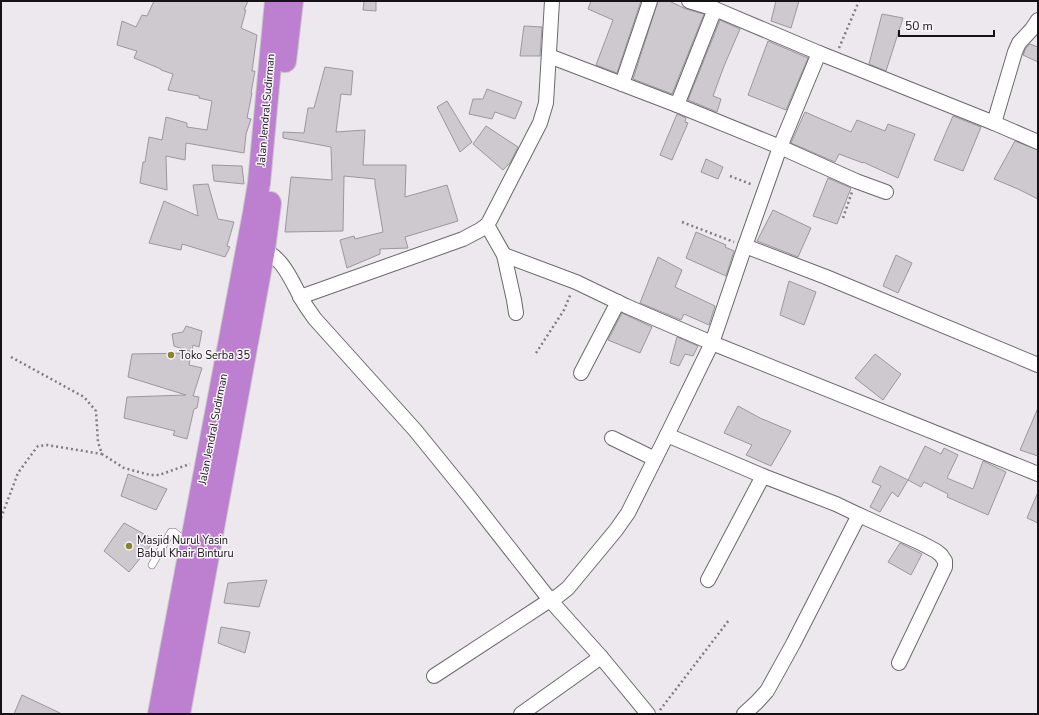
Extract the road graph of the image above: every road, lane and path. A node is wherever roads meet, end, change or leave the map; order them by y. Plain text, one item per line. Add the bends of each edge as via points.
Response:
1 (276, 1) edge
2 (292, 1) edge
3 (552, 1) edge
4 (650, 1) edge
5 (689, 1) edge
6 (859, 1) edge
7 (715, 9) junction
8 (1038, 20) edge
9 (819, 53) junction
10 (549, 56) junction
11 (834, 60) junction
12 (622, 84) junction
13 (677, 105) junction
14 (994, 123) junction
15 (1038, 142) edge
16 (780, 147) junction
17 (730, 176) dead end
18 (856, 181) junction
19 (765, 189) junction
20 (886, 192) dead end
21 (261, 214) junction
22 (843, 218) dead end
23 (682, 222) dead end
24 (487, 225) junction
25 (745, 246) junction
26 (256, 247) junction
27 (504, 255) junction
28 (576, 282) junction
29 (300, 297) junction
30 (618, 302) junction
31 (516, 313) dead end
32 (712, 343) junction
33 (536, 353) dead end
34 (11, 357) dead end
35 (1038, 365) edge
36 (581, 373) dead end
37 (667, 435) junction
38 (612, 438) dead end
39 (102, 454) junction
40 (208, 458) junction
41 (655, 459) junction
42 (1038, 474) edge
43 (763, 476) junction
44 (859, 515) junction
45 (1, 518) edge
46 (192, 546) junction
47 (152, 565) dead end
48 (708, 580) dead end
49 (550, 600) junction
50 (729, 620) dead end
51 (601, 657) junction
52 (899, 663) dead end
53 (434, 676) dead end
54 (159, 714) edge
55 (179, 714) edge
56 (521, 714) edge
57 (648, 714) edge
58 (657, 714) edge
59 (744, 714) edge

1 - 21 highway, Jalan Jendral Sudirman via 259,183
2 - 21 highway, Jalan Jendral Sudirman
3 - 10 street
4 - 12 street
5 - 7 street
6 - 11 path
7 - 9 street
7 - 13 street
8 - 14 street via 1015,52
9 - 11 street
9 - 16 street
10 - 12 street
10 - 24 street via 546,103 540,123
11 - 14 street
12 - 13 street
13 - 16 street
14 - 15 street
16 - 18 street
16 - 19 street
17 - 19 path
18 - 20 street
18 - 22 path
19 - 25 street
21 - 26 highway, Jalan Jendral Sudirman
23 - 25 path
24 - 27 street
24 - 29 street via 463,239
25 - 32 street
25 - 35 street
26 - 29 street via 283,265
26 - 40 highway, Jalan Jendral Sudirman
26 - 55 highway, Jalan Jendral Sudirman
27 - 28 street
27 - 31 street
28 - 30 street
28 - 33 path via 564,310
29 - 49 street via 315,319 415,430
30 - 32 street
30 - 36 street
32 - 37 street
32 - 42 street
34 - 39 path via 79,393 89,402 96,410 98,442
37 - 41 street
37 - 43 street
38 - 41 street
39 - 40 path via 124,468 153,475
39 - 45 path via 47,445 38,446 18,473
40 - 46 highway, Jalan Jendral Sudirman
41 - 49 street via 628,513 616,530 568,588
43 - 44 street
43 - 48 street
44 - 52 street via 926,545 942,555 945,562 945,567
44 - 59 street via 767,691
46 - 47 lane via 174,532 170,532
46 - 54 highway, Jalan Jendral Sudirman
49 - 51 street
49 - 53 street
50 - 58 path
51 - 56 street
51 - 57 street

